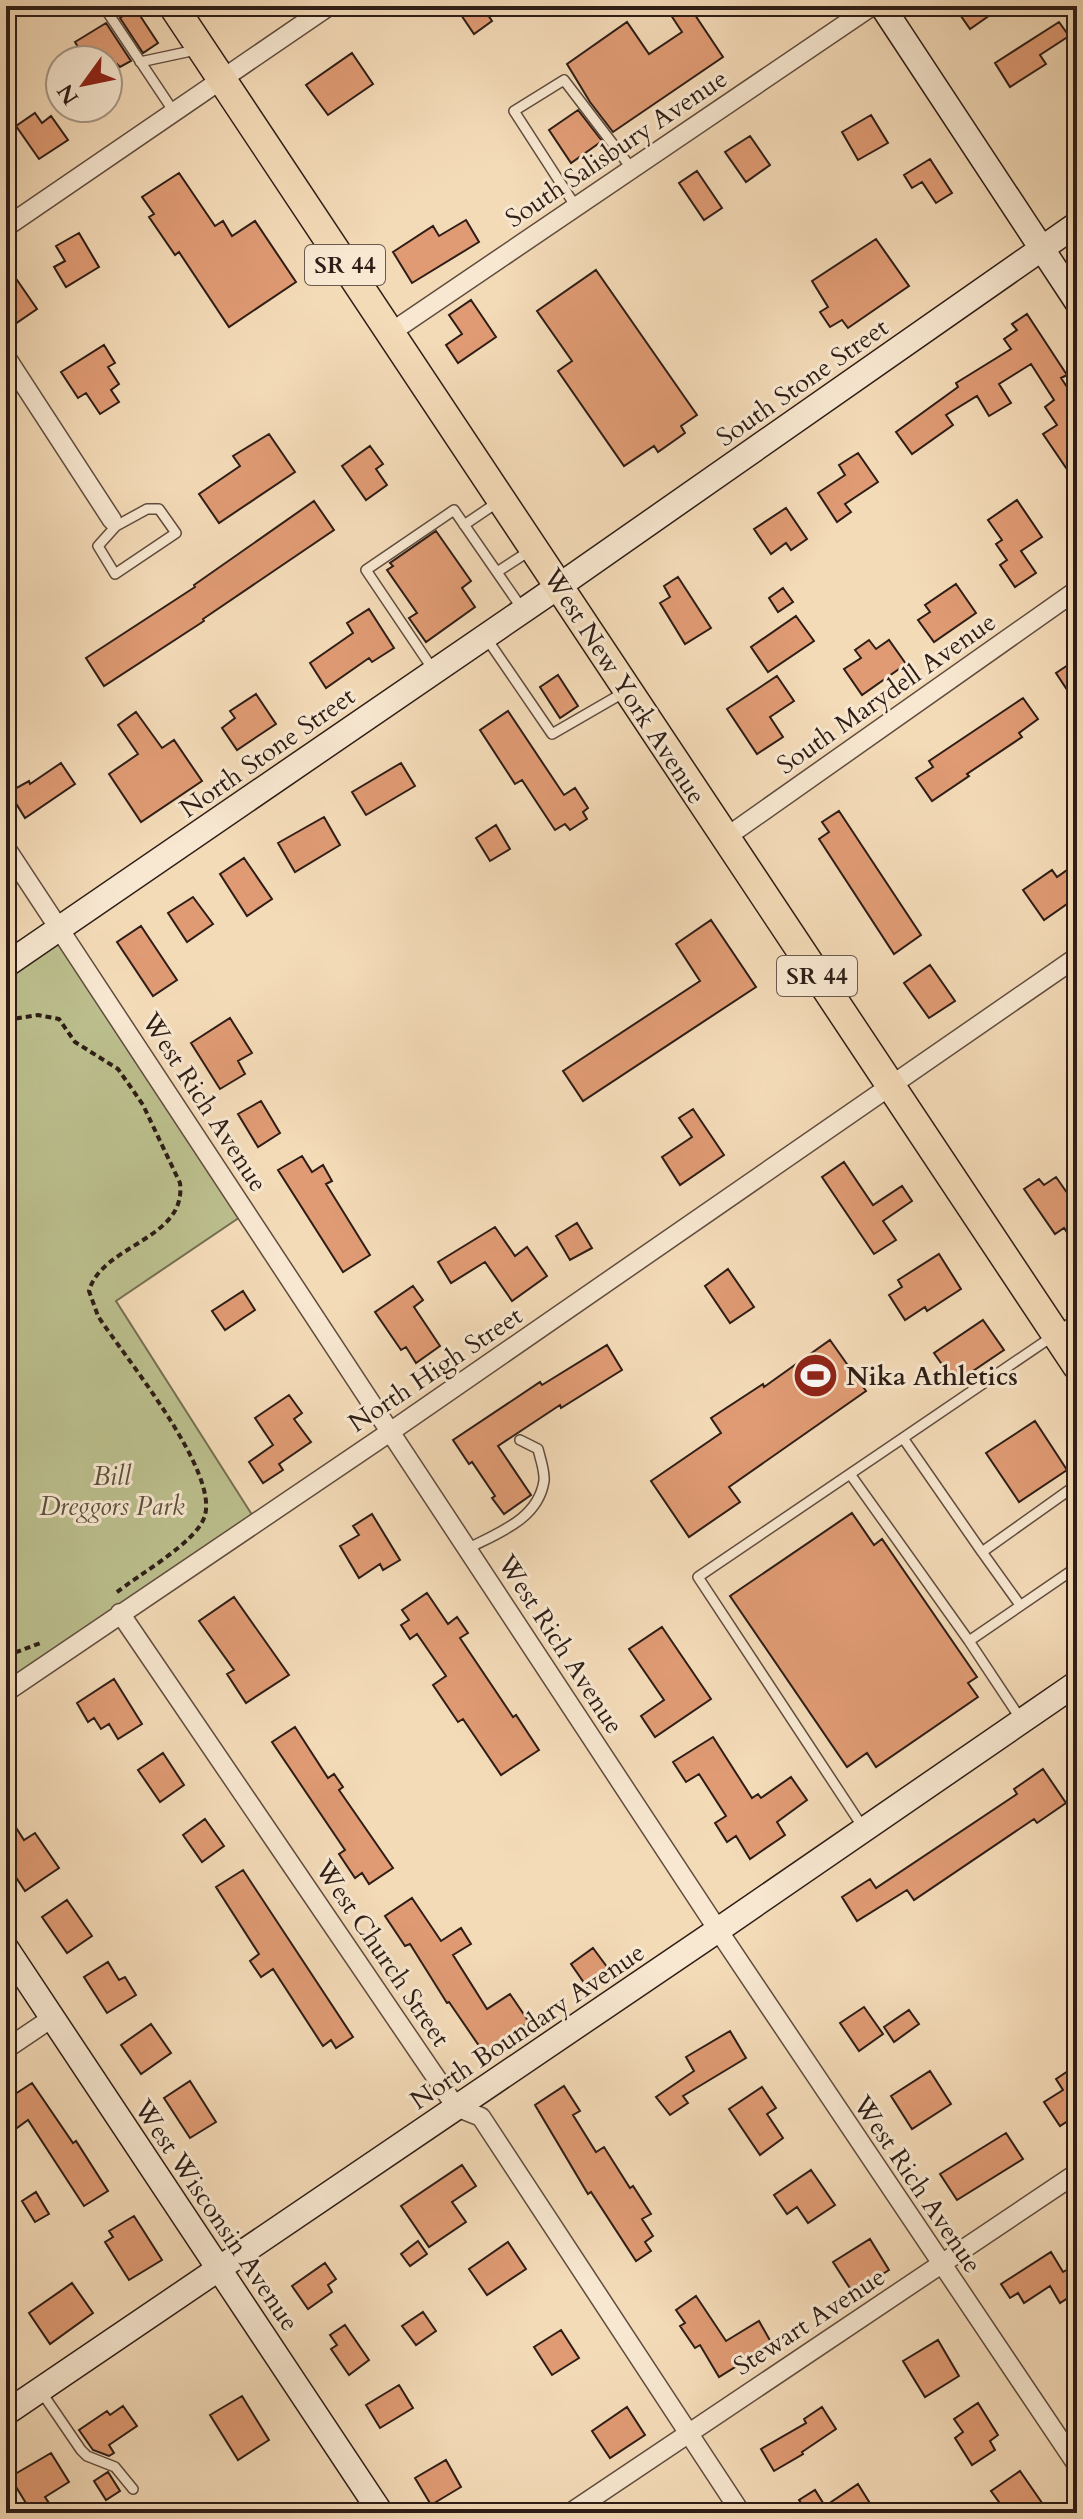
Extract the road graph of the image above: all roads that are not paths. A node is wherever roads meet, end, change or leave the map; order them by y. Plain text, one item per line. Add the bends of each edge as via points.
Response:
1 (109, 6) edge
2 (173, 6) edge
3 (329, 6) edge
4 (872, 6) edge
5 (882, 6) edge
6 (202, 49) junction
7 (140, 62) junction
8 (222, 79) junction
9 (174, 112) junction
10 (632, 169) junction
11 (576, 207) junction
12 (1077, 224) edge
13 (6, 227) edge
14 (1041, 248) junction
15 (1077, 302) edge
16 (390, 333) junction
17 (6, 357) edge
18 (501, 500) junction
19 (114, 523) junction
20 (464, 525) junction
21 (533, 548) junction
22 (497, 572) junction
23 (559, 586) junction
24 (1077, 590) edge
25 (523, 610) junction
26 (485, 636) junction
27 (434, 671) junction
28 (628, 691) junction
29 (725, 838) junction
30 (6, 848) edge
31 (14, 877) edge
32 (59, 929) junction
33 (1077, 957) edge
34 (6, 965) edge
35 (891, 1087) junction
36 (1064, 1332) edge
37 (1077, 1366) edge
38 (390, 1432) junction
39 (903, 1438) junction
40 (520, 1440) dead end
41 (850, 1474) junction
42 (1077, 1495) edge
43 (467, 1549) junction
44 (982, 1552) junction
45 (1077, 1567) edge
46 (1020, 1605) junction
47 (114, 1606) junction
48 (969, 1641) junction
49 (1077, 1683) edge
50 (6, 1692) edge
51 (1022, 1721) junction
52 (865, 1829) junction
53 (718, 1930) junction
54 (6, 1948) edge
55 (52, 2018) junction
56 (6, 2049) edge
57 (456, 2107) junction
58 (1077, 2173) edge
59 (941, 2265) junction
60 (219, 2269) junction
61 (40, 2390) junction
62 (6, 2413) edge
63 (687, 2433) junction
64 (1077, 2465) edge
65 (133, 2489) dead end
66 (381, 2513) edge
67 (570, 2513) edge
68 (741, 2513) edge

1 - 7 lane via 106,10
2 - 6 main road, West New York Avenue / SR 44
3 - 8 street
4 - 10 street, South Salisbury Avenue
5 - 14 street
6 - 7 lane
6 - 8 main road, West New York Avenue / SR 44
7 - 9 lane
8 - 9 street
8 - 16 main road, West New York Avenue / SR 44
9 - 13 street
10 - 11 street, South Salisbury Avenue
10 - 11 lane via 564,80 514,111
11 - 16 street, South Salisbury Avenue
12 - 14 street, South Stone Street
14 - 15 street
14 - 23 street, South Stone Street
16 - 18 main road, West New York Avenue / SR 44
17 - 19 street
18 - 20 lane
18 - 21 main road, West New York Avenue / SR 44
19 - 19 lane via 159,509 176,533 115,574 98,546
20 - 22 lane
20 - 27 lane via 454,510 366,570
21 - 22 lane
21 - 23 main road, West New York Avenue / SR 44
22 - 25 lane
23 - 25 street, North Stone Street
23 - 28 main road, West New York Avenue / SR 44
24 - 29 street, South Marydell Avenue
25 - 26 street, North Stone Street
26 - 27 street, North Stone Street
26 - 28 lane via 552,734
27 - 32 street, North Stone Street
28 - 29 main road, West New York Avenue / SR 44
29 - 35 main road, West New York Avenue / SR 44
30 - 31 street, West Rich Avenue
31 - 32 street, West Rich Avenue
32 - 34 street, North Stone Street
32 - 38 street, West Rich Avenue
33 - 35 street, North High Street
35 - 36 main road, West New York Avenue / SR 44
35 - 38 street, North High Street
36 - 37 main road, West New York Avenue / SR 44
36 - 39 lane
38 - 43 street, West Rich Avenue
38 - 47 street, North High Street
39 - 41 lane
39 - 44 lane
40 - 43 lane via 538,1449 544,1480 532,1508 515,1525
41 - 48 lane
41 - 52 lane via 698,1577
42 - 44 lane via 1072,1488
43 - 53 street, West Rich Avenue
44 - 46 lane
45 - 46 lane
46 - 48 lane
47 - 50 street, North High Street
47 - 57 street, West Church Street
48 - 51 lane
49 - 51 street, North Boundary Avenue
51 - 52 street, North Boundary Avenue
52 - 53 street, North Boundary Avenue
53 - 57 street, North Boundary Avenue
53 - 59 street, West Rich Avenue
54 - 55 street, West Wisconsin Avenue
55 - 56 street
55 - 60 street, West Wisconsin Avenue
57 - 60 street, North Boundary Avenue
57 - 63 street, West Church Street via 481,2117
58 - 59 street, Stewart Avenue
59 - 63 street, Stewart Avenue
59 - 64 street, West Rich Avenue
60 - 61 street, North Boundary Avenue
60 - 66 street, West Wisconsin Avenue
61 - 62 street, North Boundary Avenue
61 - 65 lane via 81,2450 115,2467
63 - 67 street, Stewart Avenue
63 - 68 street, West Church Street

